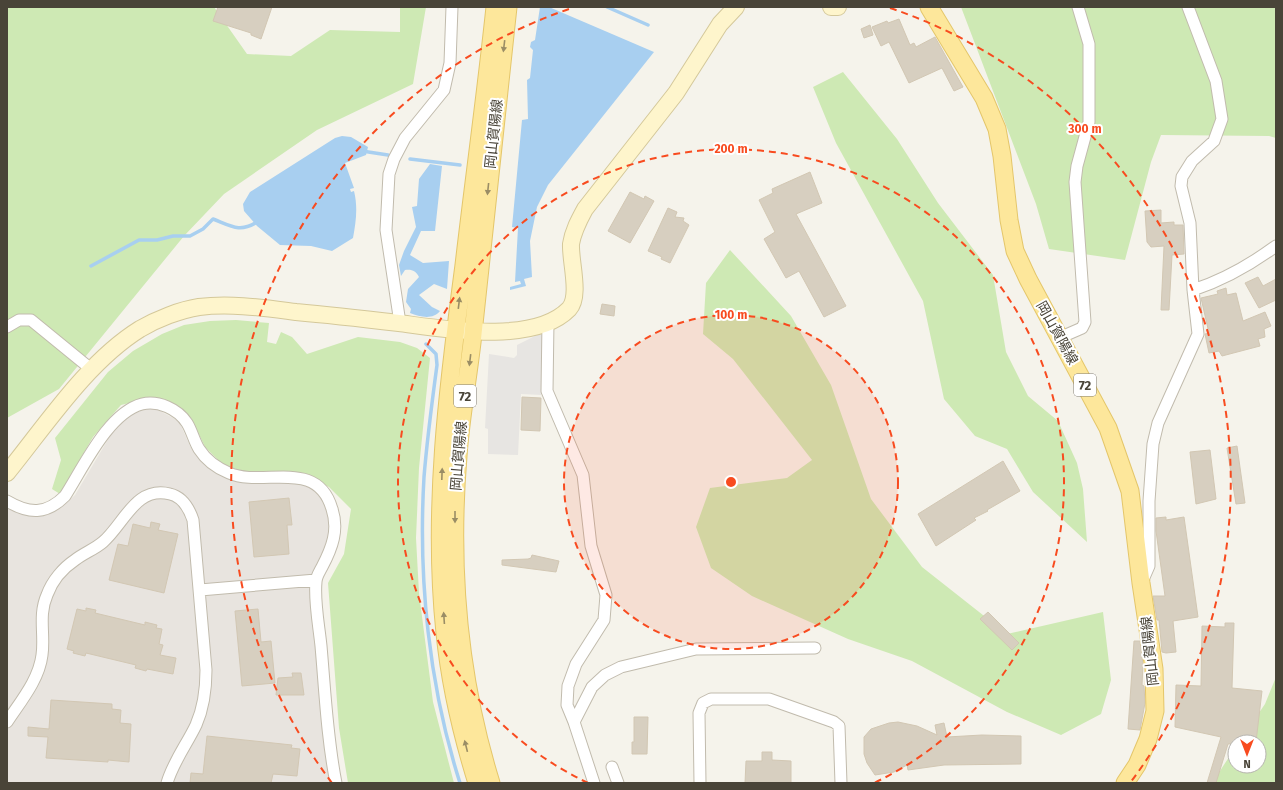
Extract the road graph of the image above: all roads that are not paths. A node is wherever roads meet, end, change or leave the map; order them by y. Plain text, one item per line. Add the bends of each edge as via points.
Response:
1 (452, 7) edge
2 (495, 7) edge
3 (508, 7) edge
4 (736, 7) edge
5 (831, 7) edge
6 (838, 7) edge
7 (929, 7) edge
8 (1078, 7) edge
9 (1188, 7) edge
10 (1276, 246) edge
11 (1193, 290) junction
12 (548, 322) junction
13 (400, 323) junction
14 (7, 327) edge
15 (455, 330) junction
16 (473, 332) junction
17 (1059, 338) junction
18 (91, 369) junction
19 (7, 473) edge
20 (7, 501) edge
21 (316, 580) junction
22 (1141, 583) junction
23 (200, 590) junction
24 (815, 648) dead end
25 (7, 722) edge
26 (574, 722) junction
27 (612, 767) dead end
28 (167, 783) edge
29 (336, 783) edge
30 (477, 783) edge
31 (491, 783) edge
32 (594, 783) edge
33 (618, 783) edge
34 (700, 783) edge
35 (841, 783) edge
36 (1125, 783) edge

1 - 13 street via 450,63 444,90 405,138 388,174 386,230
15 -> 2 main road, 岡山賀陽線 / 72
3 -> 16 main road, 岡山賀陽線 / 72
4 - 12 street via 720,24 676,92 576,224 571,242 575,294 570,307 559,317
5 - 6 street
7 - 17 main road, 岡山賀陽線 / 72 via 984,98 997,129 1015,251
8 - 17 street via 1089,44 1089,122 1075,182 1085,322 1082,328
9 - 11 street via 1216,81 1222,119 1214,141 1192,161 1182,177 1181,186 1190,223
10 - 11 street via 1235,274
11 - 22 street via 1198,334 1158,423 1152,444 1149,566
12 - 16 street via 519,329
12 - 26 street via 547,391 583,475 591,546 606,595 604,620 576,664 568,686 567,705
13 - 15 street
13 - 18 street via 244,306 199,307 140,329
14 - 18 street via 19,320 31,320
15 - 16 street
30 -> 15 main road, 岡山賀陽線 / 72 via 466,747 454,690 445,634 441,574 443,459
16 -> 31 main road, 岡山賀陽線 / 72 via 458,455 454,570 467,687 480,749
17 - 22 main road, 岡山賀陽線 / 72 via 1108,428 1120,460 1130,491
18 - 19 street
20 - 21 street via 26,510 44,510 53,506 65,496 98,443 119,417 143,404 162,405 180,415 187,423 207,459 229,473 241,477 294,476 305,479 324,492 330,501 336,528 331,548
21 - 23 street
21 - 29 street via 328,732
22 - 36 main road, 岡山賀陽線 / 72 via 1154,669 1154,711 1148,739
23 - 25 street via 193,520 187,505 174,495 166,493 158,492 144,496 132,506 103,543 75,559 52,585 42,611 43,644 40,665 29,689
23 - 28 street via 206,670 204,703
24 - 26 street via 696,649 621,667 605,675 592,687
26 - 32 street
27 - 33 street
34 - 35 street via 699,713 703,703 711,699 769,699 839,726

